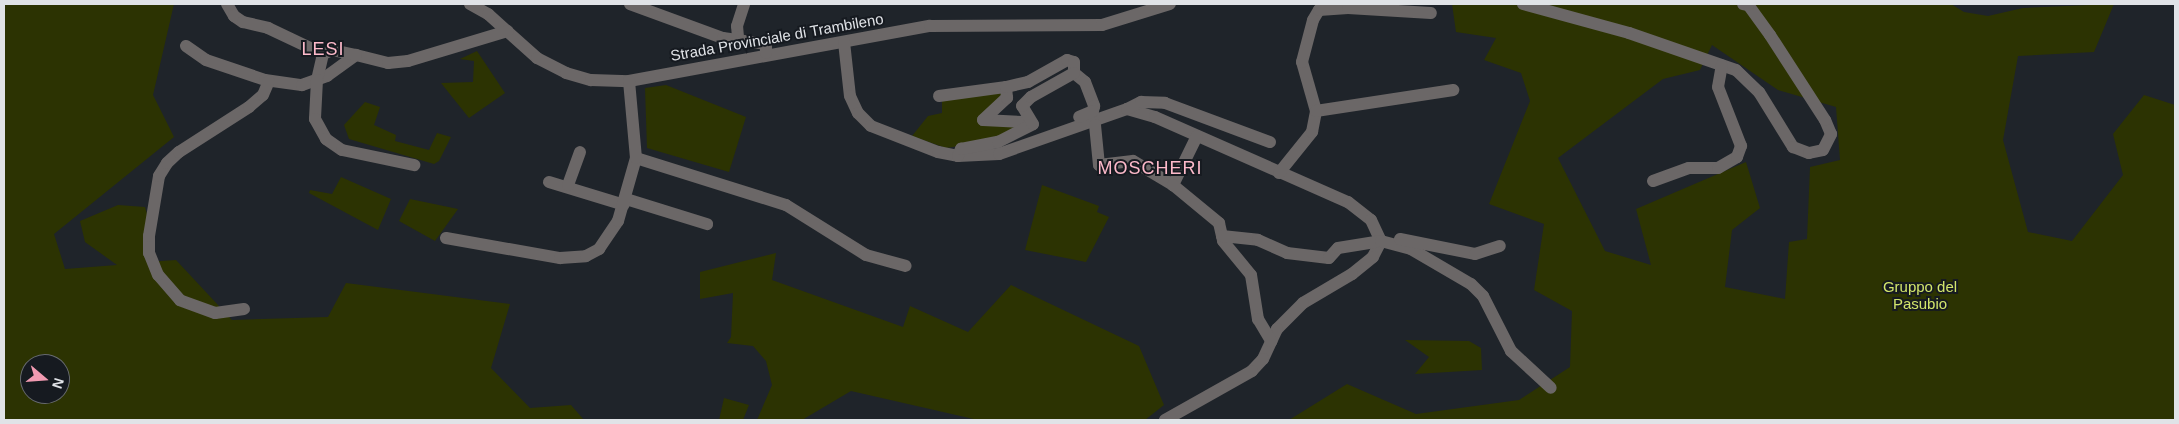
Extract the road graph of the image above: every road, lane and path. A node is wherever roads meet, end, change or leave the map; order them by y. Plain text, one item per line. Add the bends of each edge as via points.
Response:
1 (228, 4) edge
2 (470, 4) edge
3 (630, 4) edge
4 (744, 4) edge
5 (1170, 4) edge
6 (1523, 4) edge
7 (1743, 4) edge
8 (647, 7) edge
9 (1431, 13) dead end
10 (508, 30) junction
11 (738, 37) junction
12 (844, 42) junction
13 (186, 46) dead end
14 (766, 53) junction
15 (323, 54) junction
16 (356, 54) junction
17 (1722, 64) junction
18 (1074, 73) junction
19 (316, 80) junction
20 (630, 80) junction
21 (269, 81) junction
22 (1006, 87) junction
23 (1453, 90) dead end
24 (939, 96) dead end
25 (1127, 109) junction
26 (1316, 111) junction
27 (1028, 119) junction
28 (1095, 125) dead end
29 (1046, 130) dead end
30 (1197, 136) junction
31 (1270, 142) dead end
32 (580, 152) dead end
33 (958, 156) junction
34 (636, 158) junction
35 (414, 165) dead end
36 (1279, 173) junction
37 (1653, 181) dead end
38 (549, 182) dead end
39 (1173, 184) junction
40 (568, 186) junction
41 (625, 202) junction
42 (707, 224) dead end
43 (1222, 236) junction
44 (446, 238) dead end
45 (1384, 241) junction
46 (1500, 246) dead end
47 (906, 266) dead end
48 (244, 309) dead end
49 (1271, 341) junction
50 (1550, 388) dead end
51 (1164, 420) edge

1 - 15 street via 234,16 244,22 268,28
2 - 10 street, Strada Provinciale di Trambileno
3 - 8 street
4 - 11 street via 737,26
5 - 12 street, Strada Provinciale di Trambileno via 1102,25 930,26
6 - 17 street via 1629,33
7 - 17 street via 1770,35 1825,120 1831,134 1823,150 1808,153 1793,147 1758,92 1736,70
8 - 11 street via 723,38
9 - 26 street via 1348,8 1319,10 1313,20 1302,62
10 - 16 street via 408,61 388,63
10 - 20 street, Strada Provinciale di Trambileno via 537,58 566,73 591,80
11 - 14 street via 766,44
12 - 14 street, Strada Provinciale di Trambileno
12 - 33 street via 850,96 858,113 871,126 938,152
13 - 21 street via 206,60
14 - 20 street, Strada Provinciale di Trambileno
15 - 16 street via 332,50
15 - 19 street
16 - 19 street via 327,76
17 - 37 street via 1718,87 1741,146 1737,157 1718,168 1689,168
18 - 22 street via 1074,62 1067,60 1028,82
18 - 27 street via 1031,97 1022,106
18 - 29 street via 1086,82 1093,111
19 - 21 street via 302,85
19 - 35 street via 315,119 326,139 342,150
20 - 34 street
21 - 48 street via 263,95 249,107 167,163 159,176 149,236 149,254 158,275 180,300 215,313
22 - 24 street
22 - 27 street via 1007,98 983,120 1022,122
23 - 26 street
25 - 30 street via 1155,117
25 - 31 street via 1141,102 1165,103
25 - 33 street via 999,154
26 - 36 street via 1312,132
27 - 33 street via 1033,124 998,142 962,149
28 - 39 street via 1099,166 1134,161
30 - 36 street
30 - 39 street
32 - 40 street
34 - 41 street
34 - 47 street via 786,205 866,255
36 - 45 street via 1348,202 1371,220
38 - 40 street
39 - 43 street via 1219,223
40 - 41 street
41 - 42 street
41 - 44 street via 608,239 586,256 560,258
43 - 45 street via 1258,240 1287,253 1329,258 1338,248
43 - 49 street via 1251,275 1258,320
45 - 46 street via 1402,239 1475,254
45 - 49 street via 1373,257 1352,274 1303,303
45 - 50 street via 1412,248 1471,284 1483,296 1511,350
49 - 51 street via 1252,371

